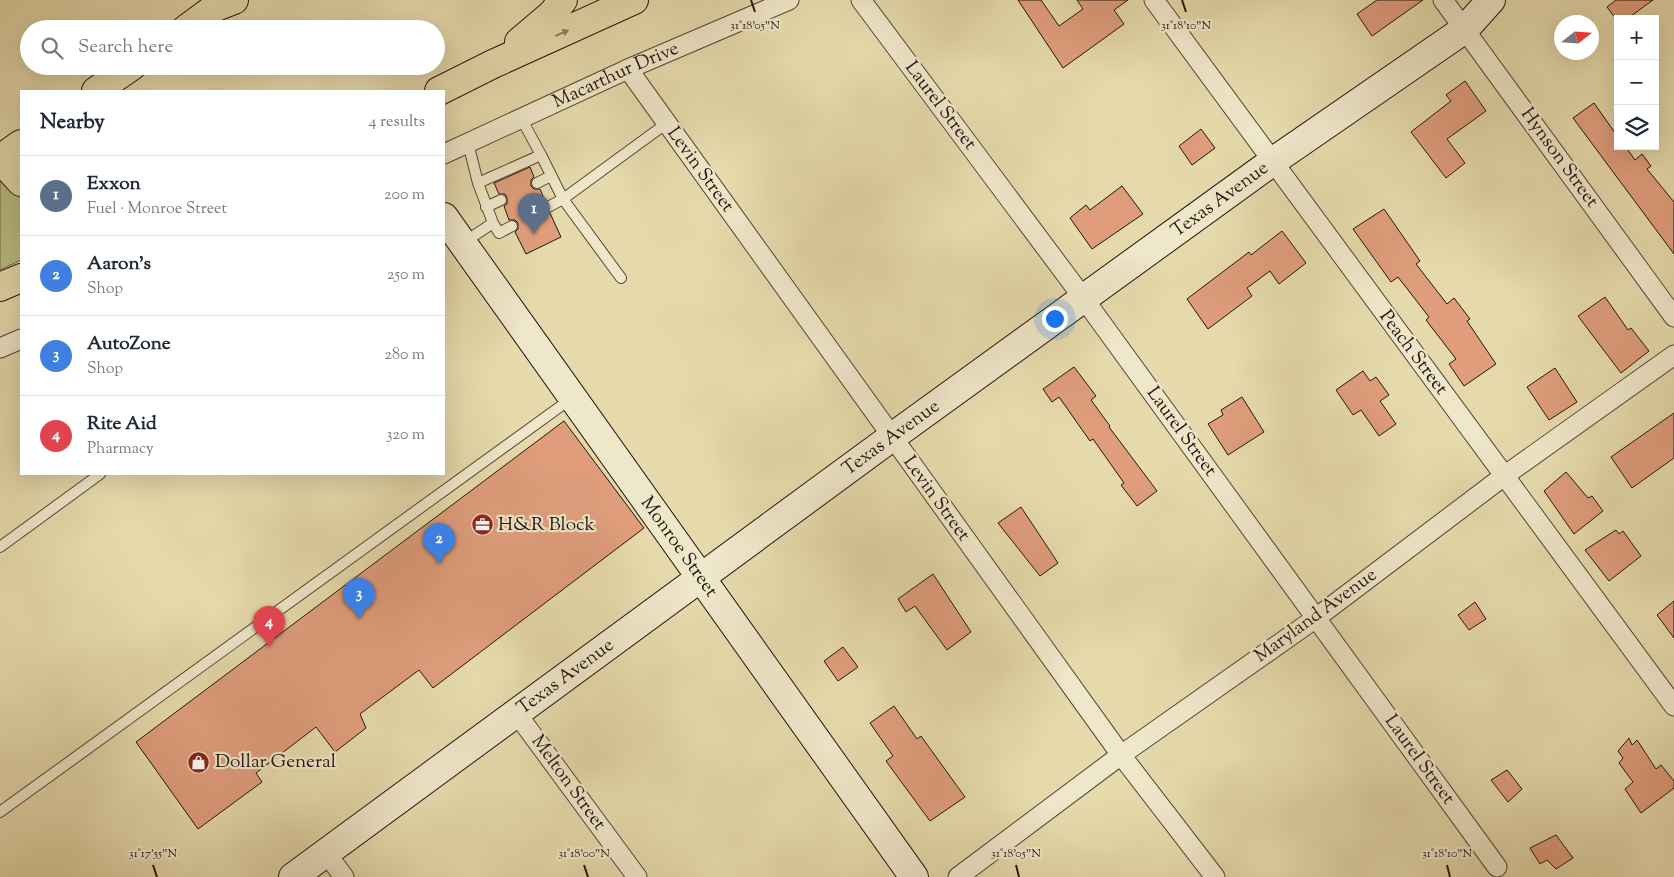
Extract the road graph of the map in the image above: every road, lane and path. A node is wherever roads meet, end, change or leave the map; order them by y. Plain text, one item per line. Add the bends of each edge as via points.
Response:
1 (234, 0) edge
2 (563, 0) edge
3 (634, 0) edge
4 (789, 0) edge
5 (861, 0) edge
6 (1154, 0) edge
7 (1443, 0) edge
8 (1491, 0) edge
9 (198, 20) edge
10 (1465, 29) junction
11 (492, 64) junction
12 (628, 69) junction
13 (119, 75) edge
14 (97, 90) edge
15 (441, 90) edge
16 (521, 118) junction
17 (667, 123) junction
18 (468, 143) junction
19 (20, 145) edge
20 (445, 154) edge
21 (540, 155) junction
22 (0, 159) edge
23 (1272, 162) junction
24 (551, 176) junction
25 (20, 181) edge
26 (478, 183) junction
27 (537, 183) dead end
28 (563, 199) junction
29 (500, 200) dead end
30 (486, 207) junction
31 (548, 207) dead end
32 (445, 221) edge
33 (493, 223) junction
34 (512, 226) dead end
35 (462, 243) junction
36 (20, 278) edge
37 (621, 278) dead end
38 (0, 287) edge
39 (1084, 299) junction
40 (1674, 317) edge
41 (20, 339) edge
42 (0, 348) edge
43 (1674, 355) edge
44 (573, 397) junction
45 (892, 437) junction
46 (99, 475) edge
47 (1504, 476) junction
48 (0, 547) edge
49 (702, 577) junction
50 (1316, 618) junction
51 (1674, 706) edge
52 (517, 714) junction
53 (1121, 755) junction
54 (0, 812) edge
55 (326, 853) junction
56 (1497, 867) dead end
57 (292, 877) edge
58 (344, 877) edge
59 (636, 877) edge
60 (914, 877) edge
61 (958, 877) edge
62 (1215, 877) edge

1 - 9 highway via 216,7
2 - 11 highway via 552,14
11 -> 3 highway
4 - 12 street, Macarthur Drive
5 - 39 street, Laurel Street
6 - 23 street, Peach Street
7 - 10 street, Hynson Street
8 - 10 street, Texas Avenue
10 - 23 street, Texas Avenue
10 - 40 street, Hynson Street
11 - 15 highway
12 - 16 street, Macarthur Drive
12 - 17 street, Levin Street
13 - 14 highway
16 - 18 street, Macarthur Drive
16 - 21 lane
17 - 28 lane
17 - 45 street, Levin Street
18 - 20 street, Macarthur Drive
18 - 26 lane
19 - 22 highway
21 - 24 lane
21 - 26 lane
22 - 25 highway
23 - 39 street, Texas Avenue
23 - 47 street, Peach Street
24 - 27 lane
24 - 28 lane
26 - 30 lane
28 - 31 lane
28 - 37 lane
29 - 30 lane
30 - 33 lane
32 - 35 street, Monroe Street
33 - 34 lane via 499,233
33 - 35 lane
35 - 44 street, Monroe Street
36 - 38 highway
39 - 45 street, Texas Avenue
39 - 50 street, Laurel Street
41 - 42 street
43 - 47 street, Maryland Avenue
44 - 49 street, Monroe Street
44 - 54 lane
45 - 49 street, Texas Avenue
45 - 53 street, Levin Street
46 - 48 lane
47 - 50 street, Maryland Avenue
47 - 51 street, Peach Street
49 - 52 street, Texas Avenue
49 - 60 street, Monroe Street
50 - 53 street, Maryland Avenue
50 - 56 street, Laurel Street
52 - 55 street, Texas Avenue
52 - 59 street, Melton Street
53 - 61 street, Maryland Avenue
53 - 62 street, Levin Street
55 - 57 street, Texas Avenue
55 - 58 street

